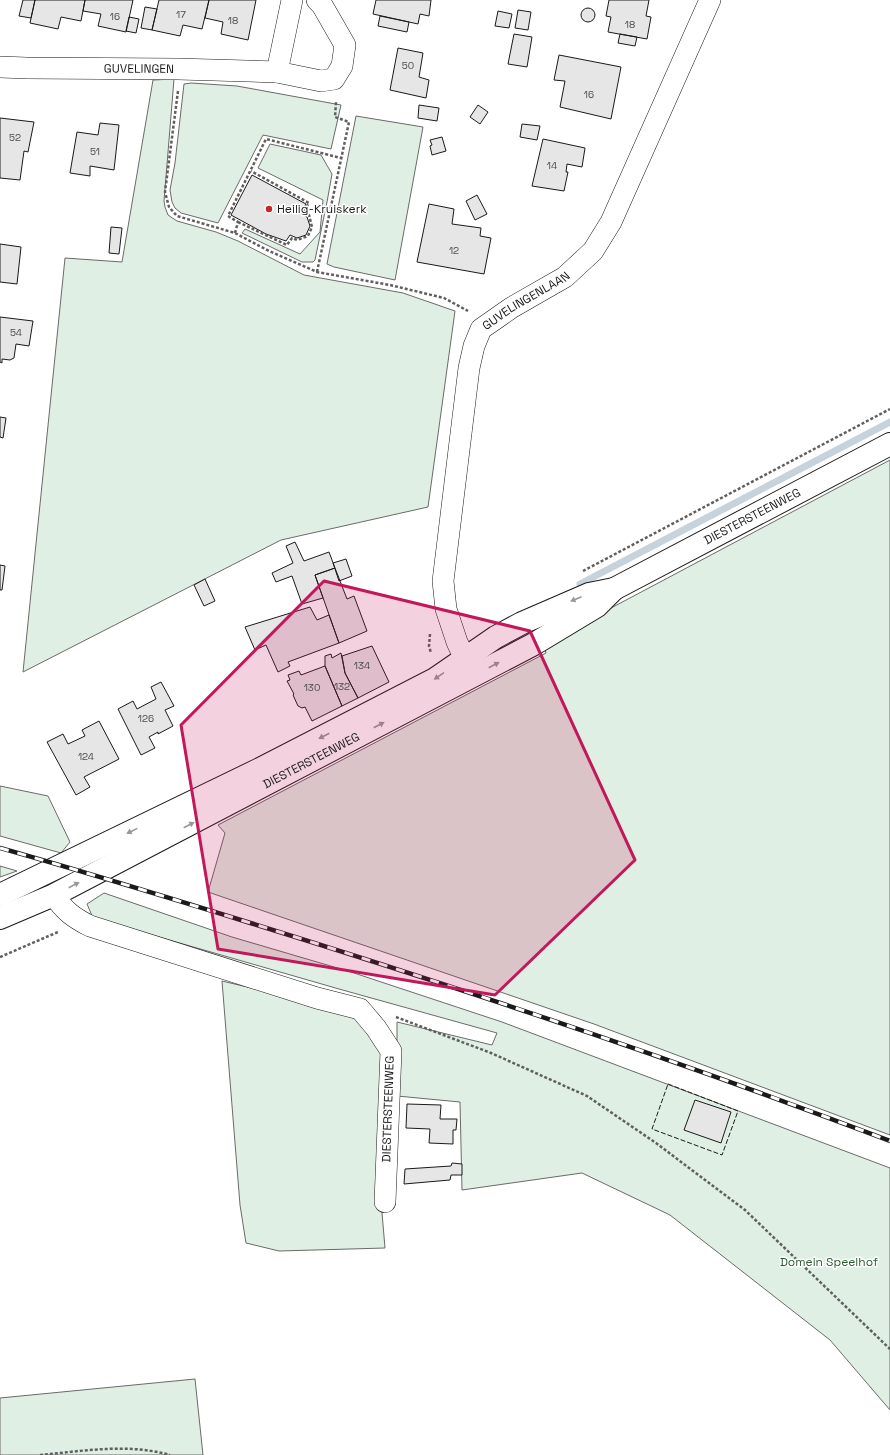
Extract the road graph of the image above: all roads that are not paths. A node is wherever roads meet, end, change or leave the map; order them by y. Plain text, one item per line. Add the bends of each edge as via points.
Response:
1 (292, 0) edge
2 (317, 0) edge
3 (710, 0) edge
4 (0, 66) edge
5 (277, 72) junction
6 (890, 444) edge
7 (469, 667) junction
8 (0, 895) edge
9 (58, 900) junction
10 (0, 918) edge
11 (384, 1202) dead end

1 - 5 street
2 - 5 street, GUVELINGEN via 345,45 342,66 334,78 321,82
3 - 7 street, GUVELINGENLAAN via 611,222 593,251 565,277 511,308 481,329 474,346 469,368 443,581 446,609
4 - 5 street, GUVELINGEN
6 - 7 main road, DIESTERSTEENWEG via 614,589 597,606 534,644
7 -> 8 main road, DIESTERSTEENWEG via 435,679 260,769
9 -> 7 main road, DIESTERSTEENWEG
9 - 10 main road, DIESTERSTEENWEG
9 - 11 street, DIESTERSTEENWEG via 74,918 90,926 317,998 360,1009 391,1051

